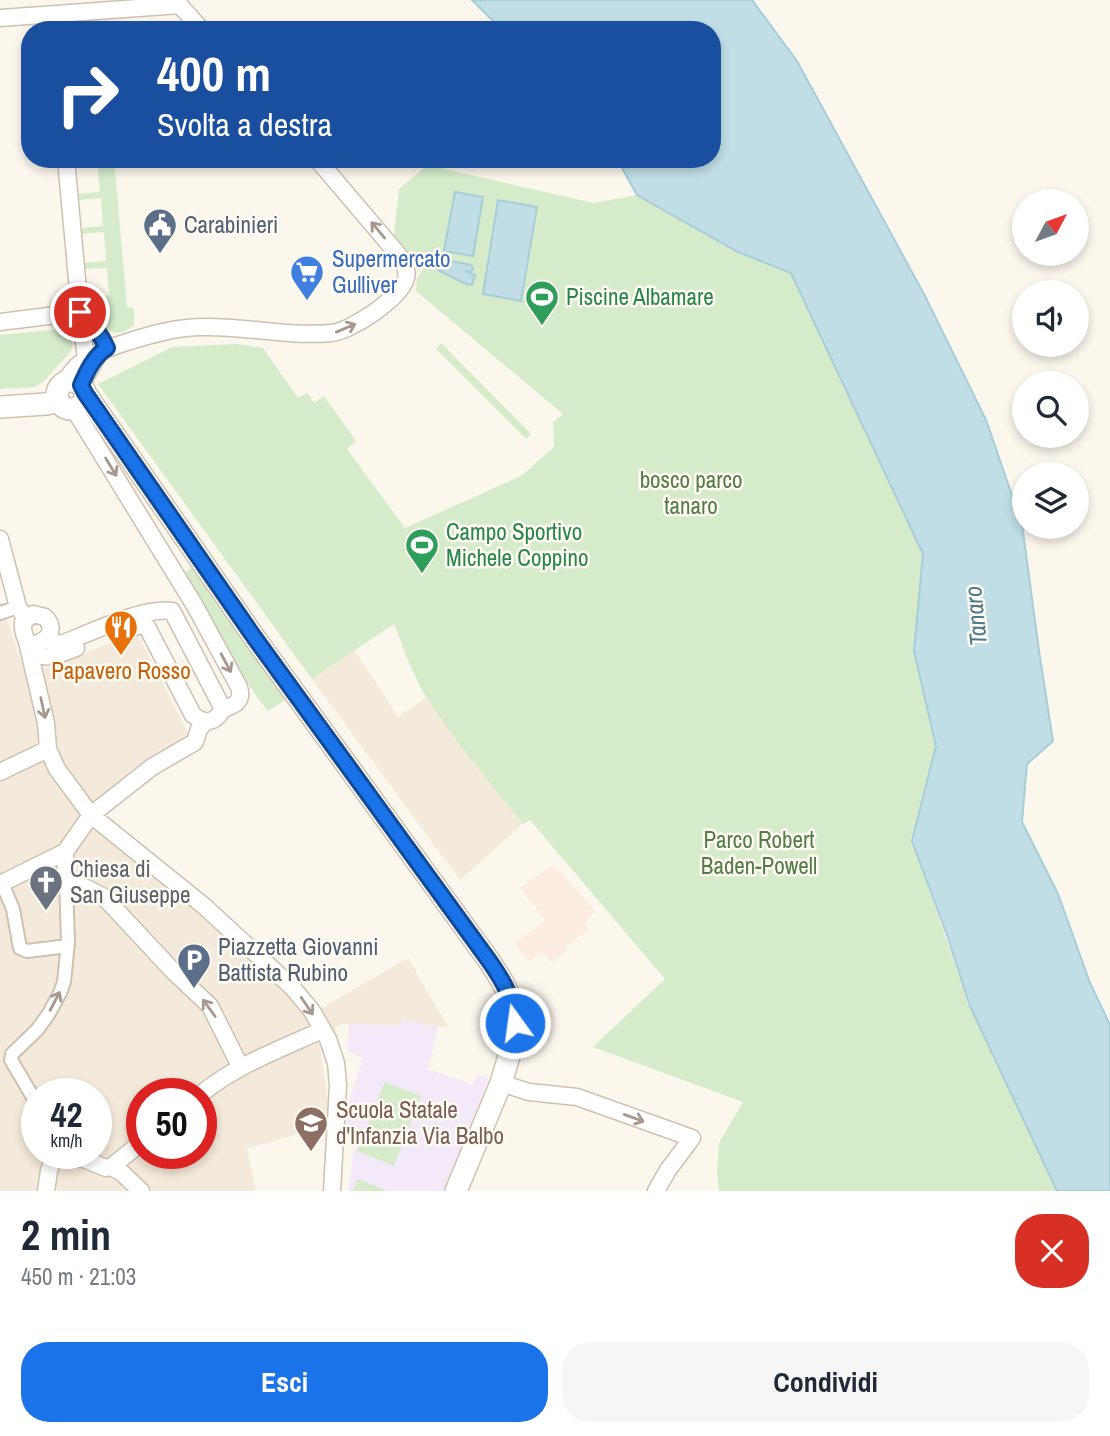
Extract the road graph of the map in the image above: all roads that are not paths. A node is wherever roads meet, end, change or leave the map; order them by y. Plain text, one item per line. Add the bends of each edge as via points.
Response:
1 (178, 3) edge
2 (0, 18) edge
3 (40, 21) edge
4 (61, 21) edge
5 (194, 21) edge
6 (67, 168) edge
7 (325, 168) edge
8 (80, 312) junction
9 (0, 322) edge
10 (98, 353) junction
11 (72, 394) junction
12 (0, 407) edge
13 (0, 539) edge
14 (0, 613) edge
15 (22, 613) junction
16 (48, 637) junction
17 (27, 642) junction
18 (223, 709) junction
19 (205, 722) junction
20 (48, 749) junction
21 (0, 772) edge
22 (91, 815) junction
23 (65, 852) junction
24 (66, 878) junction
25 (1, 883) edge
26 (68, 946) junction
27 (322, 1030) junction
28 (8, 1058) edge
29 (241, 1068) junction
30 (21, 1079) edge
31 (217, 1081) edge
32 (501, 1083) junction
33 (50, 1169) edge
34 (111, 1169) edge
35 (658, 1188) edge
36 (46, 1191) edge
37 (141, 1191) edge
38 (332, 1191) edge
39 (456, 1191) edge

1 - 4 street
1 - 5 street
2 - 3 street
6 - 8 street
10 -> 7 street via 180,329 343,331 388,301 406,278 401,258
8 - 9 street
8 - 10 street
8 - 10 street via 99,332
10 - 11 street
11 - 12 main road via 46,404
11 -> 18 street via 239,687 240,699
11 - 32 main road via 129,455 502,981 512,1001 515,1023
13 - 15 street
14 - 15 street
15 - 16 street via 45,617 51,628
15 - 17 street
16 - 17 street
16 - 18 street via 61,644 153,611 172,611
17 - 19 street via 35,654 48,657 134,627 147,627 193,715
17 -> 20 street
18 - 19 street
19 - 22 street via 195,742 152,767
20 - 21 street
20 - 22 street
22 - 23 street
22 -> 27 street via 204,905 301,996
23 - 24 street
23 - 25 street
24 - 26 street
29 -> 24 street via 210,1006 104,897
25 - 26 street via 13,909 20,948
28 -> 26 street via 37,1030 60,993
27 - 29 street
27 - 38 street via 336,1063 338,1085
28 - 30 street
29 - 31 street
32 -> 35 street via 529,1092 577,1097 692,1138
32 - 39 main road
33 - 36 street
34 - 37 street

